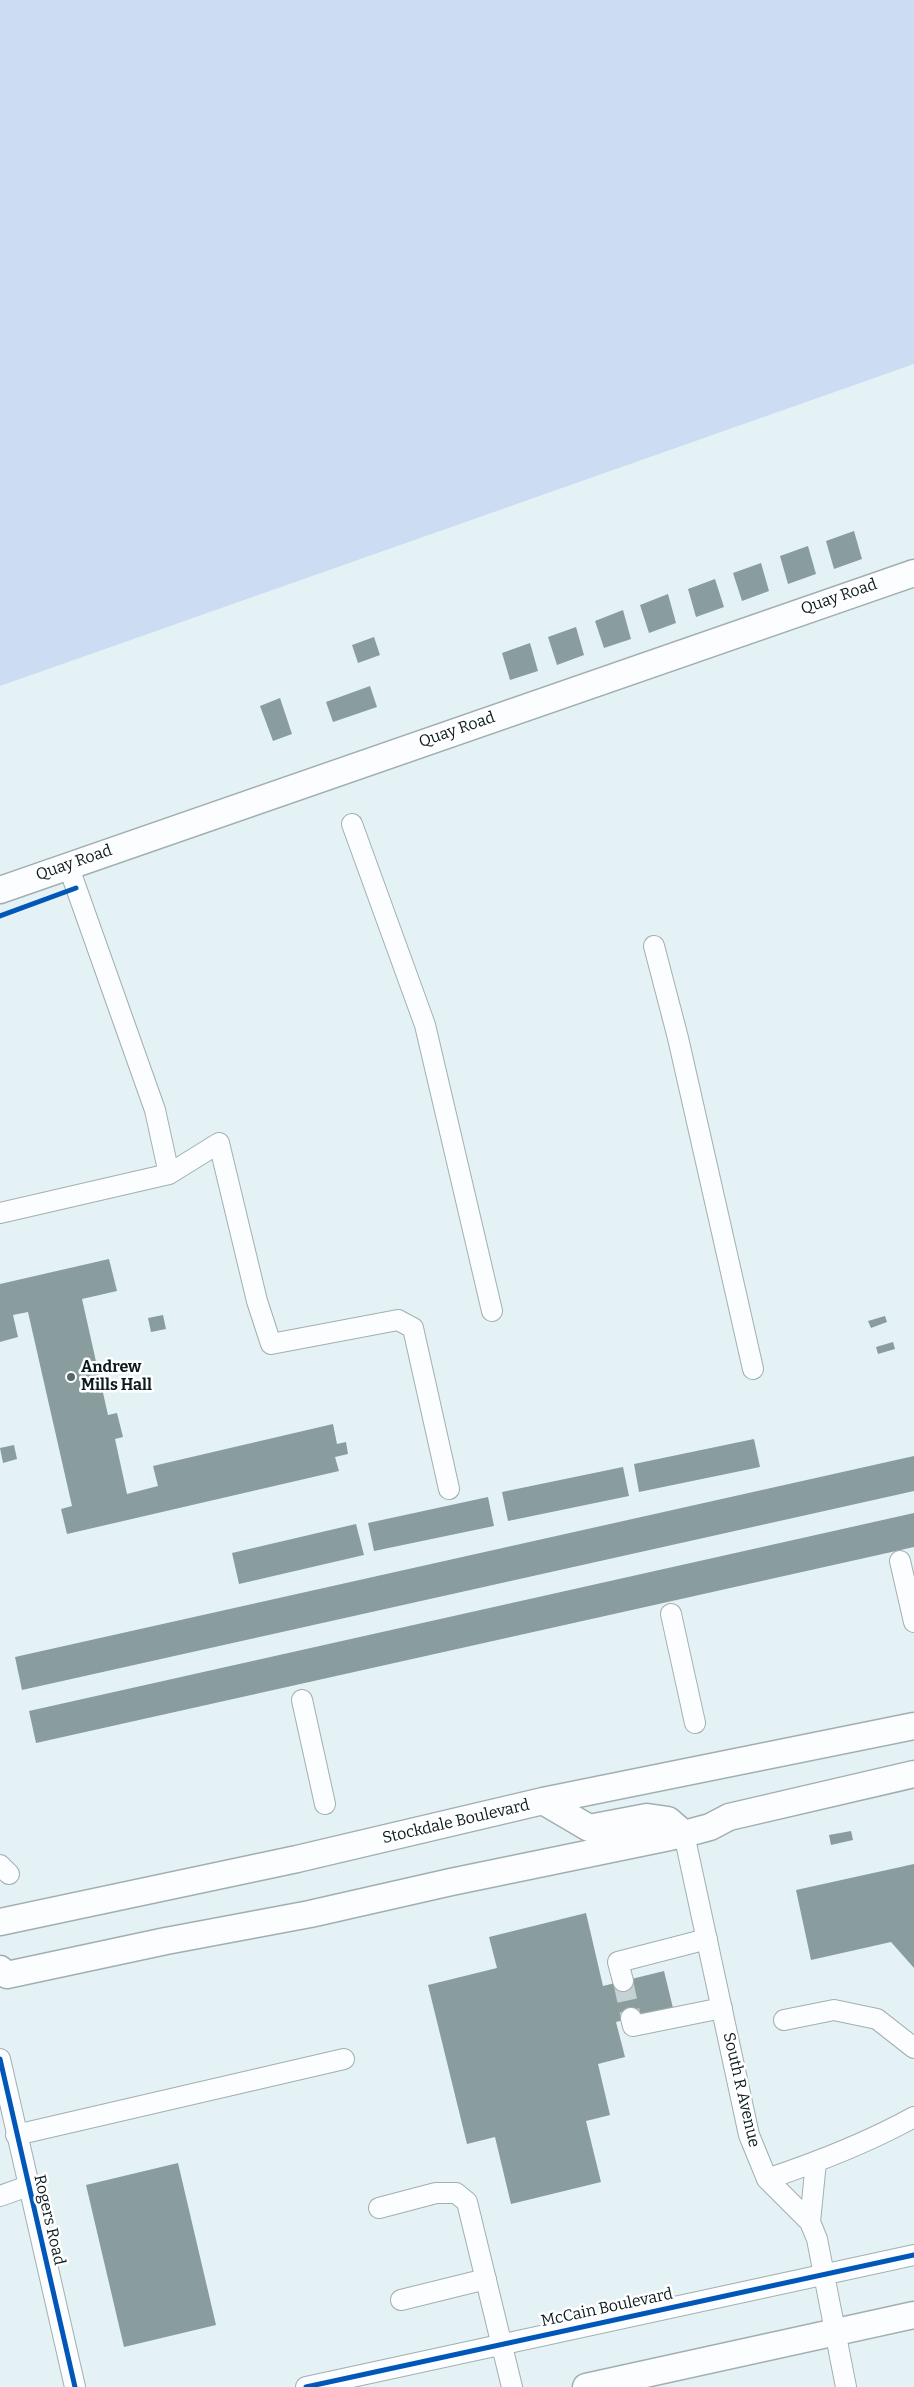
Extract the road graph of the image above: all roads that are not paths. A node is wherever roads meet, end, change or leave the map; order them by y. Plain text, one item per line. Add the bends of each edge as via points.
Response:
1 (914, 573) edge
2 (352, 824) dead end
3 (68, 866) junction
4 (0, 890) edge
5 (654, 946) dead end
6 (169, 1174) junction
7 (0, 1213) edge
8 (492, 1311) dead end
9 (753, 1369) dead end
10 (449, 1489) dead end
11 (900, 1561) dead end
12 (671, 1614) dead end
13 (914, 1622) edge
14 (302, 1700) dead end
15 (695, 1723) dead end
16 (914, 1726) edge
17 (914, 1774) edge
18 (543, 1802) junction
19 (325, 1804) dead end
20 (684, 1834) junction
21 (0, 1922) edge
22 (707, 1939) junction
23 (0, 1969) edge
24 (623, 1981) tunnel mouth
25 (722, 2008) junction
26 (631, 2018) dead end
27 (784, 2020) dead end
28 (914, 2048) edge
29 (0, 2059) edge
30 (344, 2059) dead end
31 (914, 2117) edge
32 (16, 2135) junction
33 (816, 2162) junction
34 (767, 2179) junction
35 (28, 2186) junction
36 (0, 2196) edge
37 (379, 2208) dead end
38 (810, 2222) junction
39 (914, 2255) edge
40 (824, 2276) junction
41 (486, 2279) junction
42 (400, 2300) dead end
43 (914, 2315) edge
44 (835, 2332) junction
45 (503, 2343) junction
46 (75, 2387) edge
47 (306, 2387) edge
48 (512, 2387) edge
49 (586, 2387) edge
50 (846, 2387) edge

1 - 3 main road, Quay Road
2 - 8 street via 425,1025
3 - 4 main road, Quay Road
3 - 6 street via 155,1110
5 - 9 street
6 - 7 street
6 - 10 street via 219,1144 257,1301 271,1344 398,1320 413,1328
11 - 13 street
12 - 15 street
14 - 19 street
16 - 18 main road, Stockdale Boulevard
17 - 20 main road via 730,1817
18 - 20 main road via 589,1828 647,1817 668,1820
18 - 21 main road, Stockdale Boulevard via 297,1859
20 - 22 street, South R Avenue
20 - 23 main road via 7,1975
22 - 24 street via 618,1962
22 - 25 street, South R Avenue
25 - 26 street via 633,2026
25 - 34 street, South R Avenue via 749,2135
27 - 28 street via 834,2010 877,2019
29 - 32 street, Rogers Road
30 - 32 street
31 - 33 street via 883,2134
32 - 35 street, Rogers Road
33 - 34 street
33 - 38 street
34 - 38 street, South R Avenue
35 - 36 street
35 - 46 street, Rogers Road
37 - 41 street via 436,2193 456,2193 467,2202
38 - 40 street, South R Avenue via 820,2247
39 - 40 street, McCain Boulevard
40 - 44 street, South R Avenue
40 - 45 street, McCain Boulevard
41 - 42 street
41 - 45 street
43 - 44 main road
44 - 49 main road
44 - 50 street, South R Avenue
45 - 47 street, McCain Boulevard
45 - 48 street

